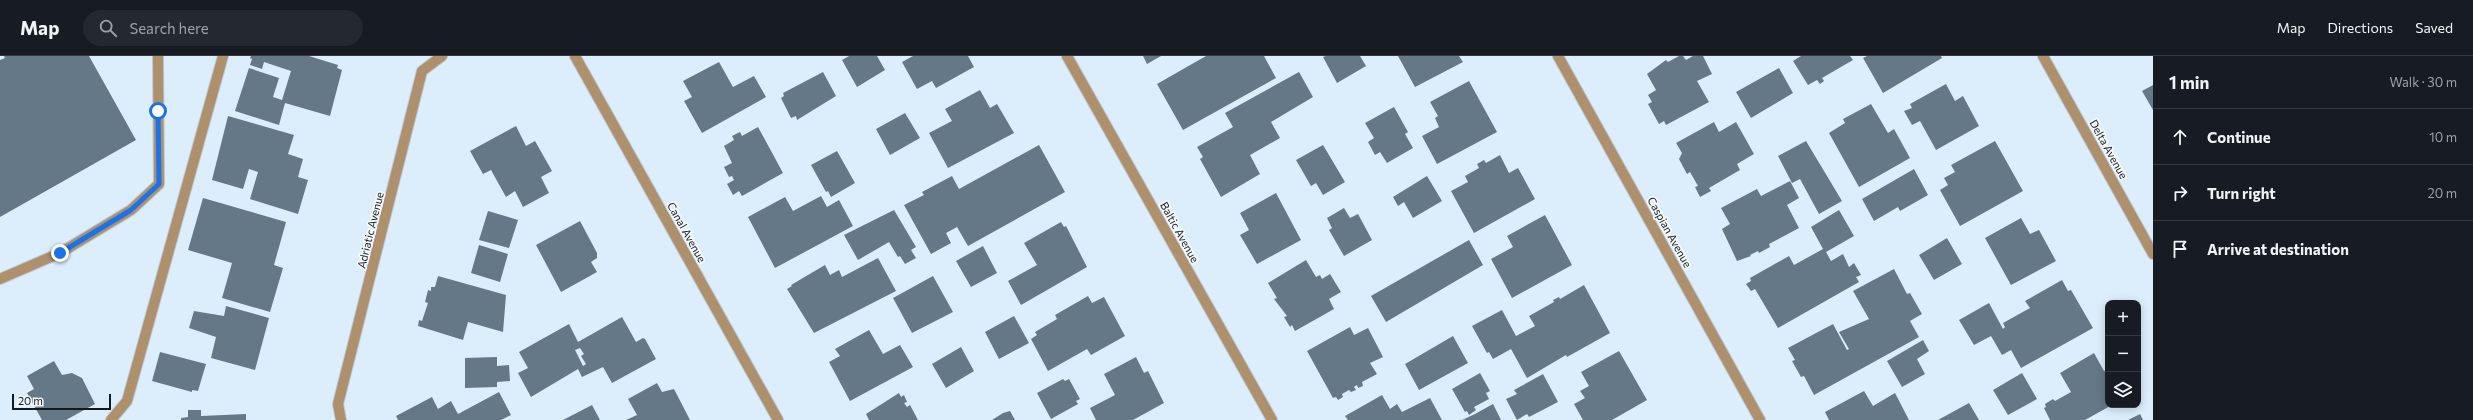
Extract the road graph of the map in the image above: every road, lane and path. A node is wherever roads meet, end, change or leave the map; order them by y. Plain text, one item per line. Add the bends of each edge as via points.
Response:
1 (158, 56) edge
2 (223, 56) edge
3 (442, 56) edge
4 (575, 56) edge
5 (1067, 56) edge
6 (1558, 56) edge
7 (2043, 56) edge
8 (2153, 254) edge
9 (0, 278) edge
10 (111, 420) edge
11 (341, 420) edge
12 (778, 420) edge
13 (1272, 420) edge
14 (1760, 420) edge

1 - 9 street via 159,184 131,210 60,253
2 - 10 street via 127,401
3 - 11 street, Adriatic Avenue via 422,71 338,404
4 - 12 street, Canal Avenue
5 - 13 street, Baltic Avenue
6 - 14 street, Caspian Avenue
7 - 8 street, Delta Avenue

